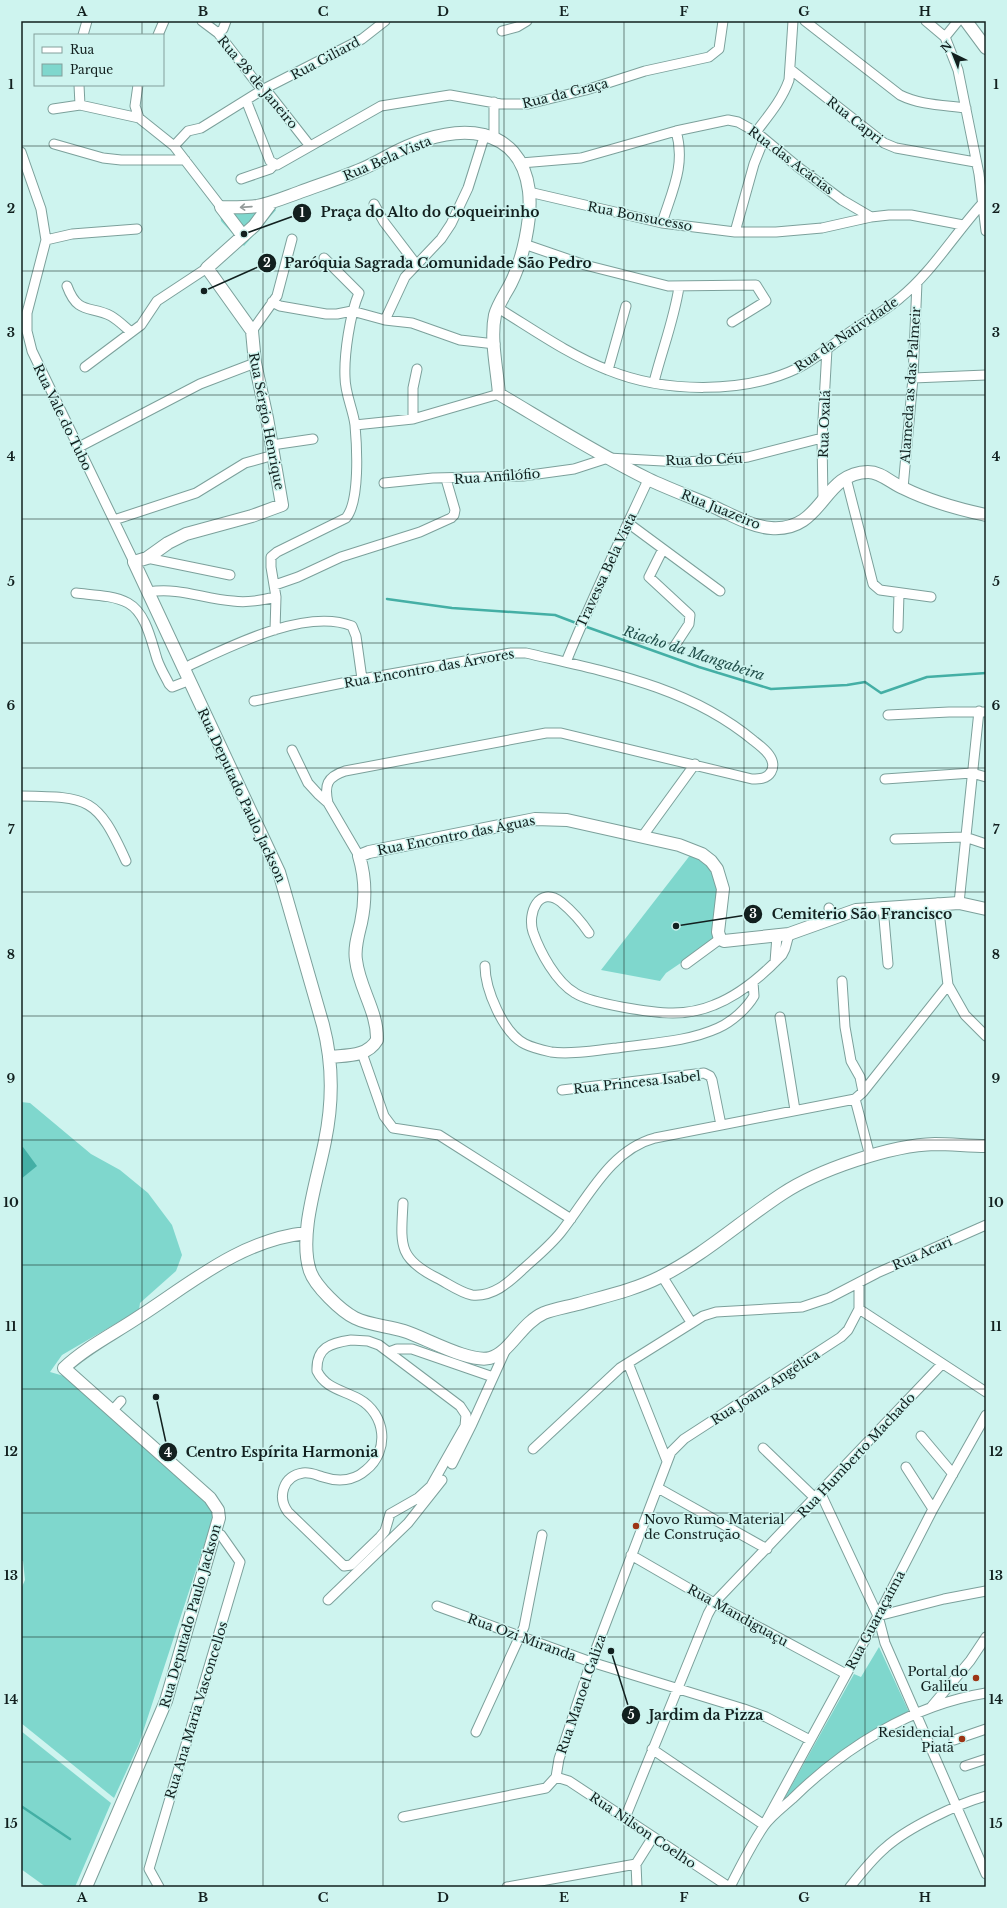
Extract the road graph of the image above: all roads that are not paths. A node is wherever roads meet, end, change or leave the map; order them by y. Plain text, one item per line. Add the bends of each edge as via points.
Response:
1 (87, 21) edge
2 (164, 21) edge
3 (202, 21) edge
4 (226, 21) edge
5 (385, 21) edge
6 (527, 21) edge
7 (723, 21) edge
8 (793, 21) edge
9 (805, 21) edge
10 (926, 21) edge
11 (958, 21) edge
12 (966, 21) edge
13 (502, 31) dead end
14 (218, 33) junction
15 (83, 34) edge
16 (158, 34) edge
17 (945, 37) junction
18 (985, 45) edge
19 (790, 69) junction
20 (79, 86) edge
21 (138, 86) edge
22 (262, 90) junction
23 (246, 100) junction
24 (494, 102) junction
25 (80, 105) junction
26 (966, 108) junction
27 (53, 109) dead end
28 (139, 118) junction
29 (676, 132) junction
30 (756, 132) junction
31 (489, 136) junction
32 (764, 139) junction
33 (54, 144) dead end
34 (174, 146) junction
35 (310, 146) junction
36 (21, 152) edge
37 (185, 160) junction
38 (975, 162) junction
39 (272, 163) junction
40 (521, 163) junction
41 (979, 174) junction
42 (241, 179) dead end
43 (986, 183) edge
44 (529, 192) junction
45 (272, 202) junction
46 (374, 204) dead end
47 (981, 205) junction
48 (221, 207) junction
49 (871, 217) junction
50 (662, 223) junction
51 (963, 225) junction
52 (136, 229) dead end
53 (986, 231) edge
54 (736, 232) junction
55 (243, 236) junction
56 (292, 239) dead end
57 (46, 240) junction
58 (524, 244) junction
59 (324, 258) dead end
60 (416, 264) junction
61 (207, 268) junction
62 (917, 282) junction
63 (67, 286) dead end
64 (679, 287) junction
65 (272, 302) junction
66 (626, 306) dead end
67 (498, 308) junction
68 (352, 311) junction
69 (385, 320) junction
70 (732, 322) dead end
71 (252, 331) junction
72 (131, 332) junction
73 (494, 344) junction
74 (827, 349) junction
75 (255, 363) junction
76 (85, 367) dead end
77 (417, 370) dead end
78 (608, 370) junction
79 (986, 375) edge
80 (913, 378) junction
81 (654, 382) junction
82 (499, 394) junction
83 (413, 419) junction
84 (355, 425) junction
85 (822, 438) junction
86 (313, 439) dead end
87 (79, 447) junction
88 (273, 450) junction
89 (608, 458) junction
90 (846, 478) junction
91 (446, 479) junction
92 (648, 480) junction
93 (384, 483) dead end
94 (903, 488) junction
95 (823, 500) junction
96 (986, 515) edge
97 (114, 520) junction
98 (628, 523) junction
99 (663, 550) junction
100 (146, 558) junction
101 (134, 562) junction
102 (230, 575) dead end
103 (275, 585) junction
104 (720, 591) dead end
105 (148, 592) junction
106 (76, 593) dead end
107 (899, 593) junction
108 (276, 597) junction
109 (931, 597) dead end
110 (898, 628) dead end
111 (275, 630) junction
112 (674, 647) dead end
113 (566, 662) junction
114 (184, 668) junction
115 (362, 678) junction
116 (190, 680) junction
117 (254, 701) dead end
118 (983, 712) edge
119 (888, 716) dead end
120 (292, 750) dead end
121 (695, 764) junction
122 (972, 773) junction
123 (986, 777) edge
124 (885, 779) dead end
125 (21, 796) edge
126 (328, 803) junction
127 (642, 837) junction
128 (965, 837) junction
129 (895, 839) dead end
130 (986, 844) edge
131 (359, 856) junction
132 (126, 861) dead end
133 (938, 903) junction
134 (959, 903) junction
135 (882, 907) junction
136 (986, 909) edge
137 (589, 933) dead end
138 (783, 935) junction
139 (720, 939) junction
140 (686, 964) dead end
141 (888, 964) dead end
142 (485, 966) dead end
143 (842, 981) dead end
144 (753, 982) junction
145 (948, 985) junction
146 (780, 1017) dead end
147 (986, 1036) edge
148 (362, 1053) junction
149 (342, 1056) junction
150 (329, 1057) junction
151 (332, 1088) junction
152 (562, 1090) dead end
153 (863, 1092) junction
154 (855, 1098) junction
155 (795, 1110) junction
156 (721, 1124) junction
157 (986, 1146) edge
158 (870, 1156) junction
159 (403, 1203) dead end
160 (571, 1219) junction
161 (986, 1225) edge
162 (306, 1233) junction
163 (662, 1276) junction
164 (858, 1283) junction
165 (859, 1309) junction
166 (691, 1322) junction
167 (507, 1348) junction
168 (389, 1352) junction
169 (628, 1363) junction
170 (942, 1364) junction
171 (493, 1377) junction
172 (986, 1392) edge
173 (121, 1401) dead end
174 (112, 1411) junction
175 (985, 1421) edge
176 (921, 1436) dead end
177 (764, 1448) dead end
178 (533, 1449) dead end
179 (667, 1461) junction
180 (906, 1467) dead end
181 (953, 1474) junction
182 (658, 1488) junction
183 (818, 1495) junction
184 (933, 1509) junction
185 (218, 1534) junction
186 (542, 1535) dead end
187 (767, 1549) junction
188 (631, 1555) junction
189 (986, 1591) edge
190 (328, 1600) dead end
191 (714, 1603) junction
192 (436, 1606) dead end
193 (878, 1616) junction
194 (986, 1636) edge
195 (520, 1637) junction
196 (591, 1662) junction
197 (846, 1674) junction
198 (677, 1690) junction
199 (986, 1693) edge
200 (932, 1706) junction
201 (916, 1713) junction
202 (986, 1729) edge
203 (476, 1732) dead end
204 (810, 1740) junction
205 (954, 1740) dead end
206 (652, 1749) junction
207 (986, 1759) edge
208 (965, 1766) dead end
209 (556, 1777) junction
210 (986, 1796) edge
211 (956, 1807) junction
212 (403, 1817) dead end
213 (624, 1818) junction
214 (764, 1825) junction
215 (653, 1837) junction
216 (636, 1864) junction
217 (986, 1874) edge
218 (89, 1882) edge
219 (159, 1887) edge
220 (507, 1887) edge
221 (637, 1887) edge
222 (729, 1887) edge
223 (850, 1887) edge

1 - 15 street
2 - 16 street
3 - 14 street, Rua 28 de Janeiro
4 - 14 street
5 - 22 street, Rua Giliard via 362,39
6 - 13 street
7 - 24 street, Rua da Graça via 719,49 709,57 645,71 586,90 528,104
8 - 19 street
9 - 26 street via 909,100
10 - 17 street
11 - 17 street
12 - 18 main road
14 - 22 street, Rua 28 de Janeiro
17 - 26 street via 958,70
19 - 30 street via 786,89
19 - 38 street, Rua Capri via 884,143 896,148
20 - 25 street
21 - 28 street via 135,106
22 - 23 street, Rua Giliard
22 - 35 street, Rua 28 de Janeiro via 270,95
23 - 34 street, Rua Giliard via 201,128 188,131
23 - 39 street
24 - 31 street
24 - 35 street, Rua da Graça via 450,95 381,106
25 - 27 street
25 - 28 street
26 - 38 street
28 - 34 street
29 - 30 street, Rua das Acácias via 728,120 738,122
29 - 40 street, Rua das Acácias via 580,158
29 - 50 street via 680,146 679,168
30 - 32 street, Rua das Acácias
31 - 40 main road via 502,142
31 - 45 main road, Rua Bela Vista via 470,132 419,142 359,170
31 - 60 street via 451,224 441,239
32 - 49 street, Rua das Acácias via 842,200
32 - 54 street via 754,164
33 - 37 street via 103,158
34 - 37 street
35 - 39 street, Rua da Graça via 277,164
36 - 57 street, Rua Vale do Tubo via 41,209
37 - 48 street
38 - 41 street
39 - 42 street, Rua da Graça via 270,169
40 - 44 main road
41 - 43 street
41 - 47 street
44 - 50 street, Rua Bonsucesso
44 - 58 main road
45 -> 48 main road, Rua Bela Vista via 246,207
45 - 55 main road via 263,216
46 - 60 street via 384,222
47 - 51 street, Rua da Natividade
47 - 53 street
48 - 55 main road
49 - 51 street via 911,215
49 - 54 street, Rua Bonsucesso via 822,228
50 - 54 street, Rua Bonsucesso
51 - 62 street, Rua da Natividade
52 - 57 street via 72,234
55 - 61 main road
56 - 65 street via 279,289
57 - 87 street, Rua Vale do Tubo via 27,313 27,332 39,370
58 - 64 street via 585,265
58 - 67 main road via 516,272
59 - 68 street via 359,293
60 - 69 street via 405,277
61 - 71 main road
61 - 72 street via 157,301 146,319
62 - 74 street, Rua da Natividade via 900,299
62 - 80 street, Alameda as das Palmeir
63 - 72 street via 81,306 112,317
64 - 70 street via 756,285 766,301
64 - 81 street via 676,310
65 - 68 street via 280,306 326,314
65 - 71 street
66 - 78 street
67 - 73 main road via 494,323
67 - 78 street, Rua da Natividade via 559,345
68 - 69 street
68 - 84 street via 345,377
69 - 73 street via 412,323 460,340
71 - 75 main road, Rua Sérgio Henrique
72 - 76 street
73 - 82 main road
74 - 81 street, Rua da Natividade via 792,371 748,383 690,387
74 - 85 street, Rua Oxalá
75 - 87 street via 195,386
75 - 88 main road, Rua Sérgio Henrique
77 - 83 street via 413,388
78 - 81 street, Rua da Natividade
79 - 80 street
80 - 94 street, Alameda as das Palmeir
82 - 83 street
82 - 89 main road, Rua Juazeiro
83 - 84 street
84 - 103 street via 356,493 352,509 346,518 273,555 271,567
85 - 89 street, Rua do Céu via 748,458 681,462
85 - 95 street, Rua Oxalá
86 - 88 street
87 - 97 street, Rua Vale do Tubo
88 - 97 street via 245,463 196,493
88 - 100 main road, Rua Sérgio Henrique via 282,505 186,534
89 - 91 street, Rua Anfilófio via 574,474
89 - 92 main road, Rua Juazeiro
90 - 94 main road via 856,474 876,473
90 - 95 main road, Rua Juazeiro
90 - 107 street via 873,584 880,590
91 - 93 street, Rua Anfilófio
91 - 103 street via 455,510 451,518 407,537 341,557
92 - 95 main road, Rua Juazeiro via 748,522 770,528 786,528 799,524 815,511
92 - 98 street, Travessa Bela Vista
94 - 96 main road via 940,503
97 - 101 street, Rua Vale do Tubo
98 - 99 street
98 - 113 street, Travessa Bela Vista
99 - 104 street
99 - 112 street via 650,577 690,615 689,624
100 - 101 main road
100 - 102 street
101 - 105 main road, Rua Vale do Tubo
103 - 108 street
105 - 108 street via 182,590 234,602
105 - 114 main road, Rua Vale do Tubo
106 - 116 street via 127,602 137,610 169,684 172,687
107 - 109 street
107 - 110 street
108 - 111 street
111 - 114 street via 249,638
111 - 115 street via 304,623 326,622 352,626 356,636
113 - 115 street, Rua Encontro das Árvores via 518,652
113 - 121 street, Rua Encontro das Árvores via 646,682 676,693 741,730 765,749 773,766 768,776 752,779
114 - 116 main road, Rua Deputado Paulo Jackson
115 - 117 street, Rua Encontro das Árvores
116 - 150 main road, Rua Deputado Paulo Jackson via 279,872 323,1025
118 - 119 street
118 - 122 street
120 - 126 street via 308,783
121 - 126 street, Rua Encontro das Árvores via 561,733 546,733 345,771 328,783
121 - 127 street
122 - 123 street
122 - 124 street
122 - 128 street
125 - 132 street via 72,798 90,805 108,823
126 - 131 street
127 - 131 main road, Rua Encontro das Águas via 567,820 535,819
127 - 139 main road, Rua Encontro das Águas via 679,845 702,854 717,869 723,889 718,932
128 - 129 street
128 - 130 street
128 - 134 street
131 - 148 main road via 365,878 365,890 356,958 357,973 378,1033 374,1045
133 - 134 main road
133 - 135 main road
133 - 145 street
134 - 136 main road
135 - 138 main road via 829,913
135 - 141 street
137 - 144 street via 579,918 557,899 545,897 536,904 532,928 542,950 567,986 583,997 656,1011 688,1012 715,1005
138 - 139 main road via 729,941
138 - 144 street via 775,962
139 - 140 street
142 - 144 street via 486,985 511,1033 524,1044 552,1052 622,1047 677,1040 706,1033 720,1027 743,1009 754,996
143 - 153 street via 850,1054 853,1066 860,1077
145 - 147 street via 964,1015
145 - 153 street
146 - 155 street
148 - 149 main road
148 - 160 street via 384,1116 393,1128 439,1135
149 - 150 main road
149 - 151 main road, Rua Deputado Paulo Jackson
150 - 151 main road, Rua Deputado Paulo Jackson
151 - 162 main road, Rua Deputado Paulo Jackson via 326,1137
152 - 156 street, Rua Princesa Isabel via 704,1074 712,1080
153 - 154 street
154 - 155 street
154 - 158 street
155 - 156 street
156 - 160 street via 649,1140 630,1148 610,1167
157 - 158 main road via 936,1144 913,1146
158 - 163 main road via 802,1182 700,1253
159 - 160 street via 402,1243 411,1262 421,1270 471,1295 493,1292 504,1286 555,1240
161 - 164 street, Rua Acari
162 - 167 main road via 309,1269 314,1279 320,1288 353,1317 363,1322 382,1324 404,1331 474,1358 491,1358
162 - 174 main road, Rua Deputado Paulo Jackson via 282,1237 233,1256 200,1275 64,1368
163 - 166 street
163 - 167 main road via 628,1290 543,1314 522,1329
164 - 165 street
164 - 166 street, Rua Acari via 829,1298 802,1307 716,1312
165 - 170 street
165 - 179 street, Rua Joana Angélica via 848,1330 841,1337 684,1439 671,1452
166 - 169 street, Rua Acari
167 - 171 street
168 - 168 street via 368,1341 338,1342 323,1350 316,1364 317,1371 326,1384 360,1399 375,1415 381,1426 383,1438 376,1461 356,1477 345,1480 334,1480 312,1473 296,1475 283,1490 281,1498 288,1512 344,1566 351,1565 380,1537 390,1514 418,1498 431,1486 467,1420 460,1406
168 - 171 street via 412,1349
169 - 178 street, Rua Acari
169 - 179 street
170 - 172 street
170 - 183 street, Rua Humberto Machado
171 - 190 street via 460,1450 437,1488 408,1523
173 - 174 street
174 - 185 main road, Rua Deputado Paulo Jackson via 210,1498 218,1510
175 - 181 street, Rua Guaraçaíma
176 - 181 street
177 - 183 street
179 - 182 street, Rua Manoel Galiza
180 - 184 street
181 - 184 street, Rua Guaraçaíma
182 - 187 street
182 - 188 street, Rua Manoel Galiza
183 - 187 street, Rua Humberto Machado
183 - 193 street
184 - 193 street, Rua Guaraçaíma
185 - 218 main road, Rua Deputado Paulo Jackson via 166,1701
185 - 219 street, Rua Ana Maria Vasconcellos via 240,1562 149,1869
186 - 195 street
187 - 191 street, Rua Humberto Machado
188 - 191 street, Rua Mandiguaçu
188 - 196 street, Rua Manoel Galiza
189 - 193 street
191 - 197 street, Rua Mandiguaçu
191 - 198 street, Rua Humberto Machado
192 - 195 street, Rua Ozi Miranda
193 - 197 street, Rua Guaraçaíma
193 - 201 street via 885,1643
194 - 200 street via 970,1661
195 - 196 street, Rua Ozi Miranda
195 - 203 street
196 - 198 street, Rua Ozi Miranda
196 - 209 street, Rua Manoel Galiza via 559,1759
197 - 204 street, Rua Guaraçaíma
198 - 204 street, Rua Ozi Miranda via 766,1717
198 - 206 street, Rua Humberto Machado
199 - 200 street
200 - 201 street
201 - 211 street
201 - 214 street via 863,1742 835,1762
202 - 205 street
204 - 214 street, Rua Guaraçaíma
206 - 213 street, Rua Humberto Machado
206 - 214 street
207 - 208 street
209 - 212 street via 546,1788
209 - 213 street, Rua Nilson Coelho via 569,1781
210 - 211 street
211 - 217 street
211 - 223 street via 902,1835 886,1847
213 - 215 street, Rua Nilson Coelho
214 - 222 street, Rua Guaraçaíma
215 - 216 street
215 - 222 street, Rua Nilson Coelho
216 - 220 street
216 - 221 street

